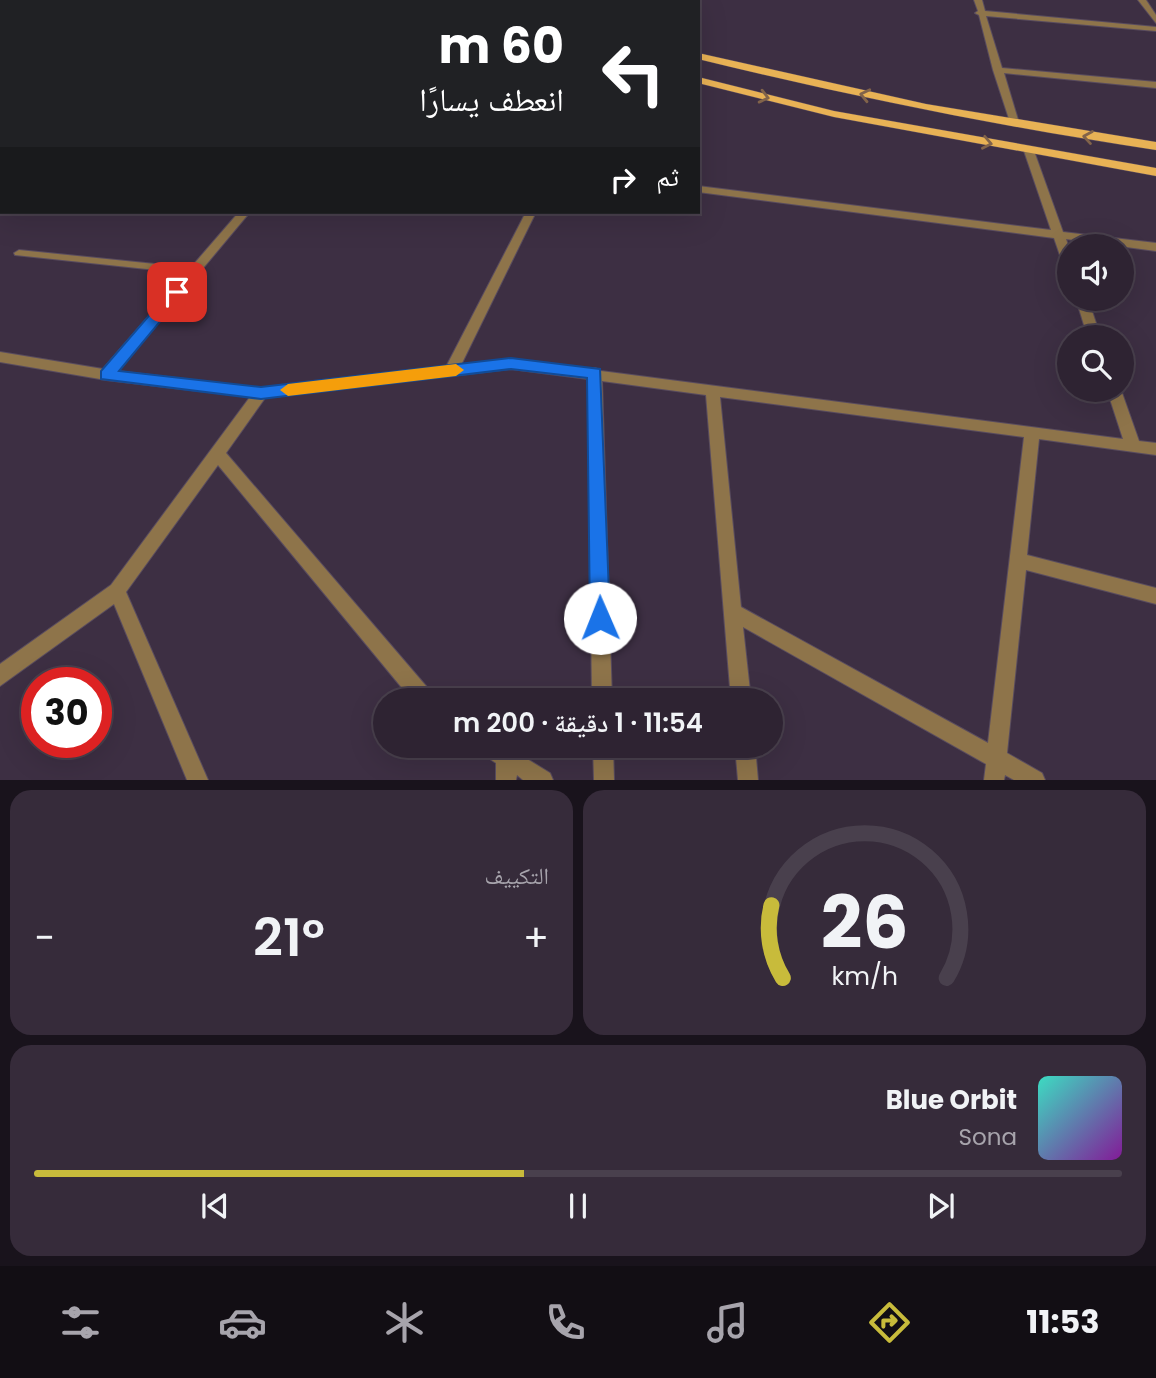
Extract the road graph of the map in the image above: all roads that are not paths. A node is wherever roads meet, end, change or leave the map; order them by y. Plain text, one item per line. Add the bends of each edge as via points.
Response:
1 (978, 0) edge
2 (1142, 0) edge
3 (979, 12) junction
4 (1156, 21) edge
5 (1156, 29) edge
6 (700, 56) edge
7 (997, 69) junction
8 (700, 80) edge
9 (1156, 85) edge
10 (1014, 123) junction
11 (1156, 146) edge
12 (1029, 151) junction
13 (1156, 172) edge
14 (700, 190) edge
15 (243, 214) edge
16 (530, 214) edge
17 (1059, 234) edge
18 (1057, 235) edge
19 (1134, 244) edge
20 (1156, 247) edge
21 (19, 253) dead end
22 (194, 271) junction
23 (0, 357) edge
24 (451, 371) junction
25 (594, 373) junction
26 (106, 375) junction
27 (712, 389) junction
28 (261, 393) junction
29 (1118, 402) edge
30 (1032, 433) junction
31 (1133, 445) junction
32 (1156, 449) edge
33 (216, 452) junction
34 (1018, 559) junction
35 (117, 591) junction
36 (1156, 596) edge
37 (733, 612) junction
38 (0, 676) edge
39 (415, 688) edge
40 (602, 688) edge
41 (740, 688) edge
42 (507, 758) edge
43 (509, 758) edge
44 (603, 758) edge
45 (746, 758) edge
46 (995, 770) edge
47 (198, 779) edge
48 (506, 779) edge
49 (543, 779) edge
50 (604, 779) edge
51 (748, 779) edge
52 (1035, 779) edge

1 - 3 street
2 - 4 street
3 - 5 street
3 - 7 street
10 -> 6 main road
7 - 9 street
7 - 10 street
8 -> 12 main road via 834,114
11 -> 10 main road
12 - 13 main road
12 - 17 street
14 - 18 street
15 - 22 street
16 - 24 street
19 - 20 street
21 - 22 lane
22 - 26 street
23 - 26 street
24 - 25 street via 511,363
24 - 28 street
25 - 27 street
25 - 40 street
26 - 28 street
27 - 30 street
27 - 37 street
28 - 33 street
29 - 31 street
30 - 31 street
30 - 34 street
31 - 32 street
33 - 35 street
33 - 39 street
34 - 36 street
34 - 46 street
35 - 38 street
35 - 47 street
37 - 41 street
37 - 46 street
42 - 48 street
43 - 49 street
44 - 50 street
45 - 51 street
46 - 52 street

